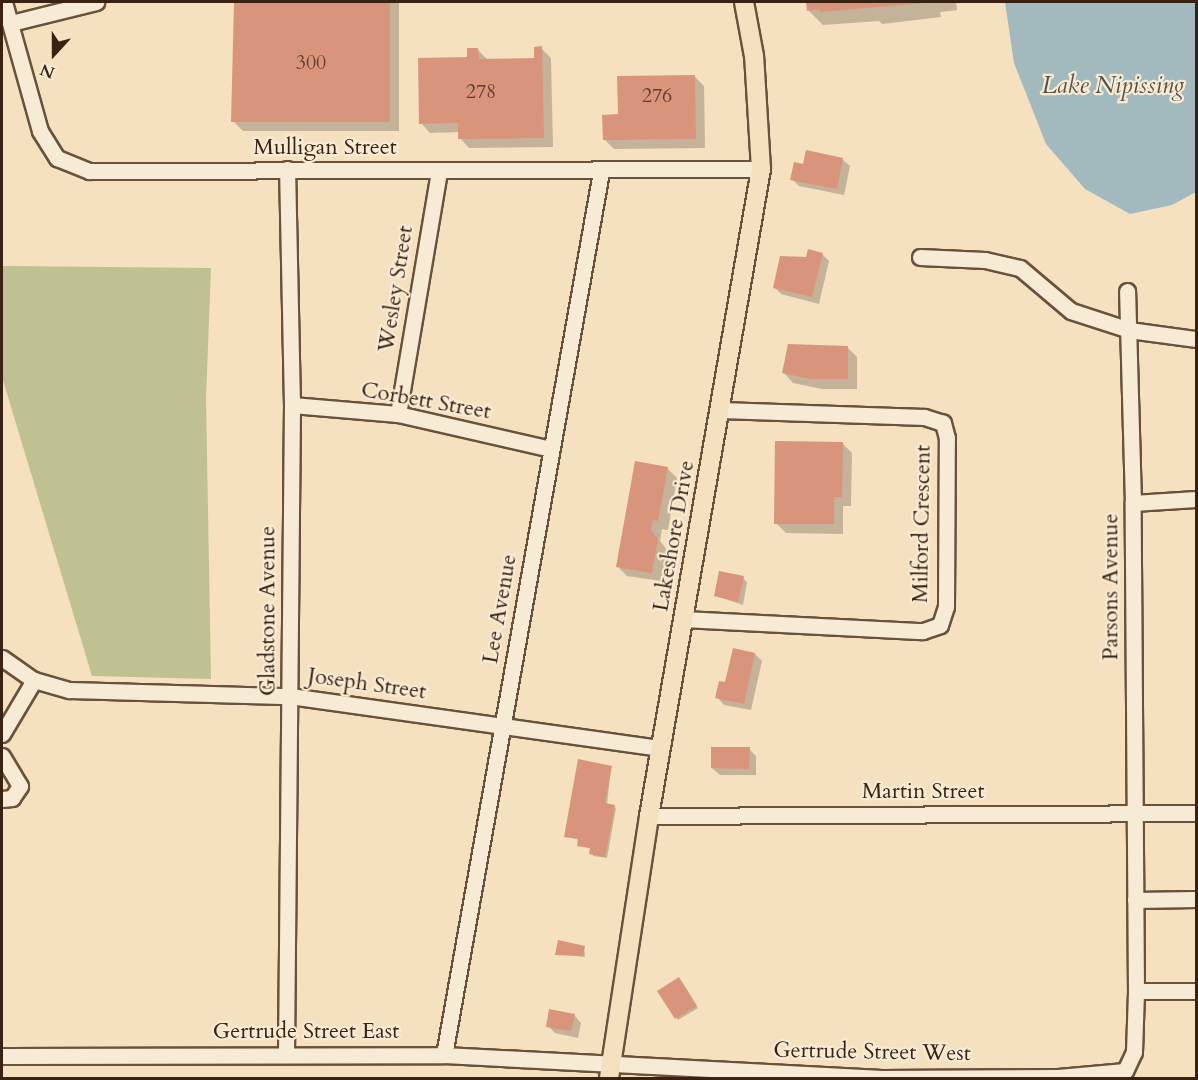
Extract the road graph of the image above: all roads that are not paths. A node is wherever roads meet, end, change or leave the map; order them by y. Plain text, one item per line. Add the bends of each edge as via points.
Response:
1 (4, 2) edge
2 (96, 2) edge
3 (744, 2) edge
4 (11, 23) junction
5 (287, 169) junction
6 (761, 169) junction
7 (439, 171) junction
8 (601, 172) junction
9 (920, 258) dead end
10 (1127, 291) dead end
11 (1129, 330) junction
12 (1197, 339) edge
13 (292, 405) junction
14 (721, 410) junction
15 (398, 414) junction
16 (551, 449) junction
17 (1197, 499) edge
18 (1133, 503) junction
19 (683, 619) junction
20 (2, 658) edge
21 (34, 680) junction
22 (290, 696) junction
23 (502, 726) junction
24 (2, 734) edge
25 (660, 748) junction
26 (2, 756) edge
27 (2, 799) edge
28 (1197, 813) edge
29 (1133, 814) junction
30 (649, 816) junction
31 (1197, 898) edge
32 (1135, 900) junction
33 (1136, 991) junction
34 (1197, 991) edge
35 (286, 1054) junction
36 (444, 1055) junction
37 (2, 1056) edge
38 (609, 1072) edge
39 (1127, 1075) edge
40 (881, 1078) edge
41 (1058, 1078) edge

1 - 4 street, Mulligan Street
2 - 4 street
3 - 6 main road, Lakeshore Drive via 754,56
4 - 5 street, Mulligan Street via 39,131 57,158 89,171
5 - 7 street, Mulligan Street
5 - 13 street, Gladstone Avenue
6 - 8 street, Mulligan Street
6 - 14 main road, Lakeshore Drive
7 - 8 street, Mulligan Street
7 - 15 street, Wesley Street
8 - 16 street, Lee Avenue
9 - 11 street via 985,260 1020,268 1071,311
10 - 11 street, Parsons Avenue
11 - 12 street
11 - 18 street, Parsons Avenue
13 - 15 street, Corbett Street
13 - 22 street, Gladstone Avenue
14 - 19 main road, Lakeshore Drive
14 - 19 street, Milford Crescent via 924,417 943,423 947,438 946,607 940,625 923,631
15 - 16 street, Corbett Street
16 - 23 street, Lee Avenue
17 - 18 street
18 - 29 street, Parsons Avenue
19 - 25 main road, Lakeshore Drive
20 - 21 street, Joseph Street
21 - 22 street, Joseph Street via 70,690
21 - 24 street
22 - 23 street, Joseph Street
22 - 35 street, Gladstone Avenue
23 - 25 street, Joseph Street
23 - 36 street, Lee Avenue
25 - 30 main road, Lakeshore Drive
26 - 27 street via 20,786 12,798
28 - 29 street, Martin Street
29 - 30 street, Martin Street
29 - 32 street, Parsons Avenue
30 - 38 main road, Lakeshore Drive
31 - 32 street
32 - 33 street, Parsons Avenue
33 - 34 street
33 - 39 street, Parsons Avenue via 1134,1052
35 - 36 street, Gertrude Street East
35 - 37 street, Gertrude Street East
36 - 38 street, Gertrude Street East
38 - 40 street, Gertrude Street West
39 - 41 street, Gertrude Street West
40 - 41 street, Gertrude Street West

